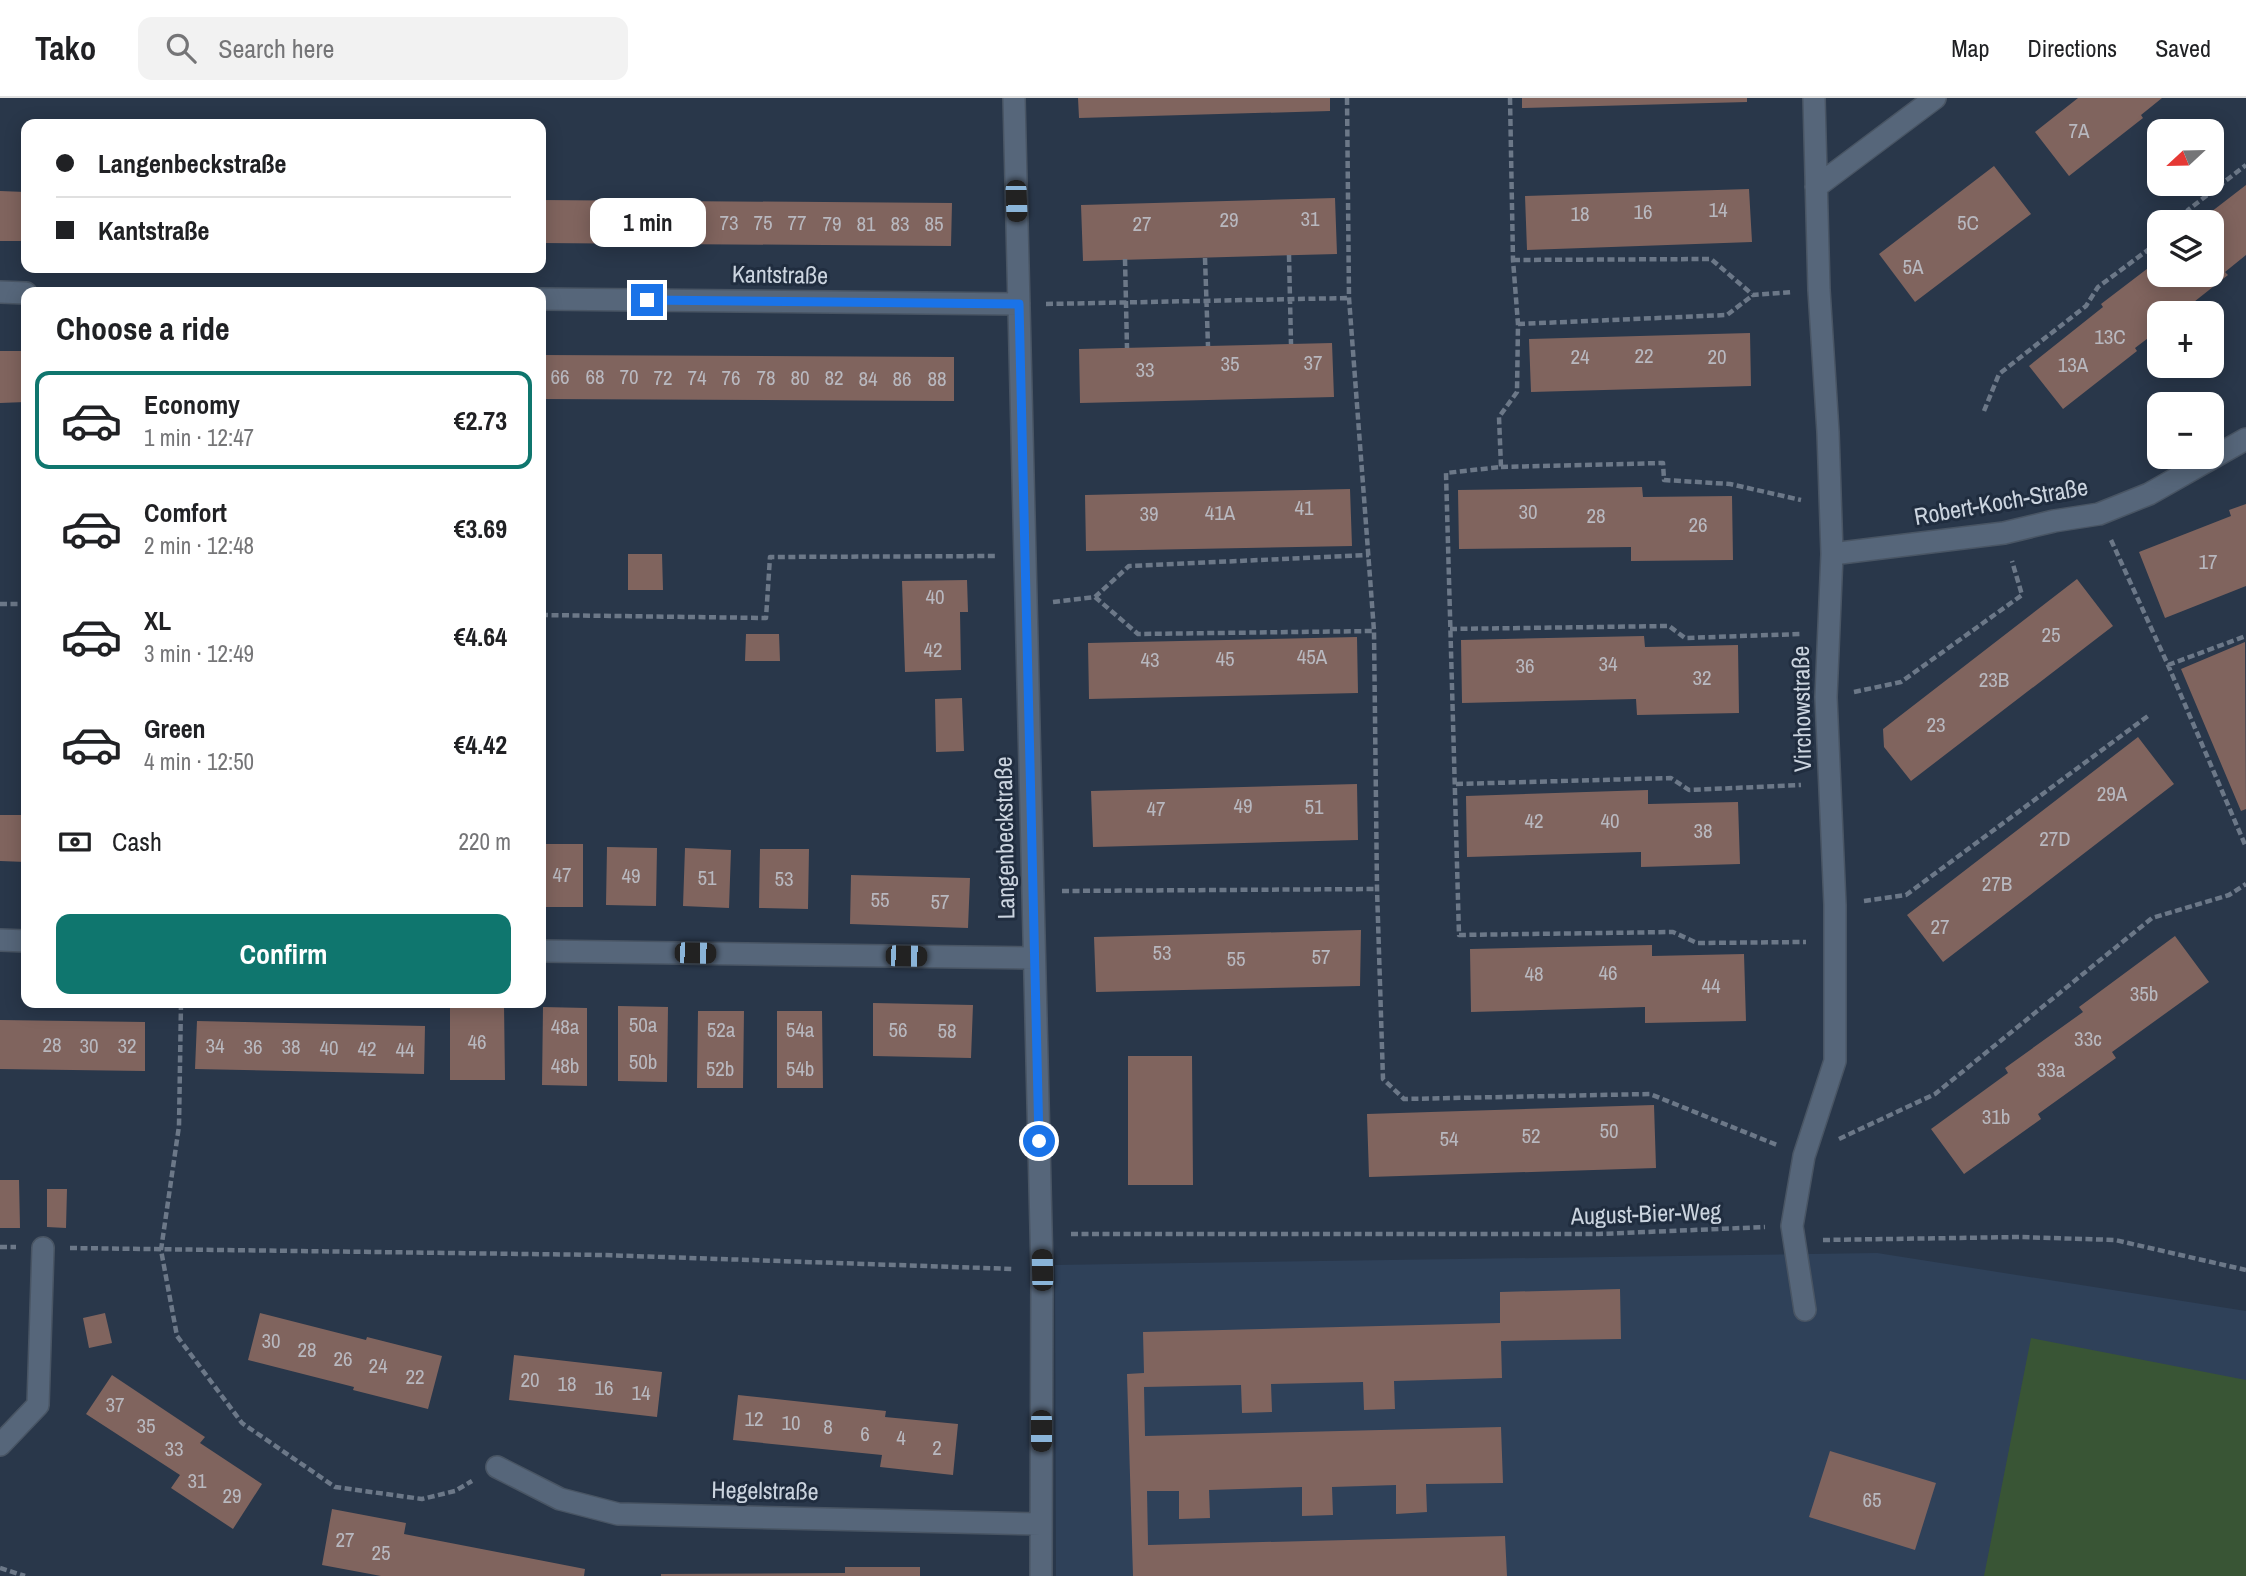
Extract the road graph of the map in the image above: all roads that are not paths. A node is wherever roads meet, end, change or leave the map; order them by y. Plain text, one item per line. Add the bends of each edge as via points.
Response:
1 (1014, 98) edge
2 (1814, 98) edge
3 (1935, 98) edge
4 (1816, 187) junction
5 (0, 292) edge
6 (21, 293) edge
7 (546, 299) edge
8 (1019, 304) junction
9 (2246, 439) edge
10 (1832, 554) junction
11 (0, 940) edge
12 (21, 942) edge
13 (546, 951) edge
14 (1034, 958) junction
15 (43, 1248) road end
16 (1805, 1310) dead end
17 (0, 1445) edge
18 (497, 1467) road end
19 (1041, 1524) junction
20 (1041, 1576) edge

1 - 8 street, Langenbeckstraße
2 - 4 street, Virchowstraße
3 - 4 street
4 - 10 street, Virchowstraße
5 - 6 street
7 - 8 street, Kantstraße
8 - 14 street, Langenbeckstraße
9 - 10 street, Robert-Koch-Straße via 2150,494 2099,514 2004,533
10 - 16 street, Virchowstraße via 1826,697 1835,905 1835,1061 1804,1156 1792,1226
11 - 12 street
13 - 14 street
14 - 19 street, Langenbeckstraße via 1042,1270
15 - 17 street via 38,1405
18 - 19 street, Hegelstraße via 560,1499 618,1514
19 - 20 street, Langenbeckstraße

